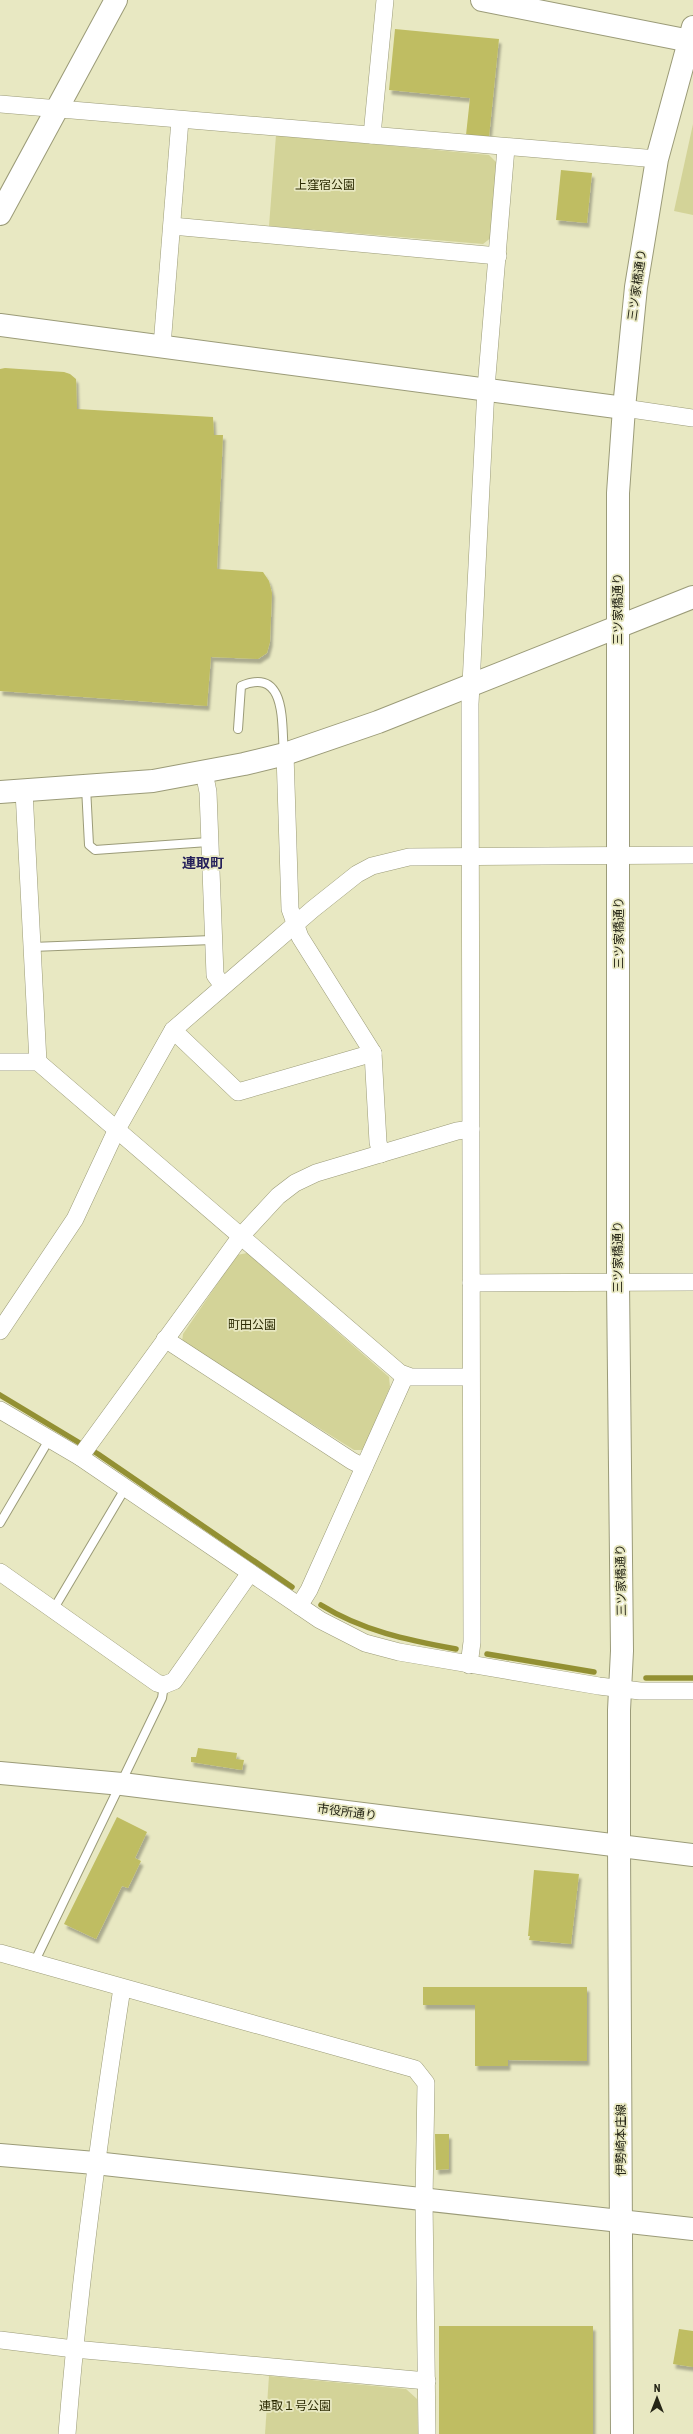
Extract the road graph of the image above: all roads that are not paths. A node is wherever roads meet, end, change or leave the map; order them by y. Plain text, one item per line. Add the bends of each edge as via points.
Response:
1 (116, 0) edge
2 (385, 0) edge
3 (482, 0) edge
4 (548, 6) edge
5 (692, 36) edge
6 (0, 104) edge
7 (57, 109) junction
8 (180, 120) junction
9 (372, 135) junction
10 (506, 148) junction
11 (657, 159) junction
12 (0, 214) edge
13 (172, 226) junction
14 (498, 256) junction
15 (0, 325) edge
16 (162, 346) junction
17 (486, 388) junction
18 (624, 408) junction
19 (693, 418) edge
20 (693, 597) edge
21 (618, 627) junction
22 (470, 686) junction
23 (238, 729) dead end
24 (285, 754) junction
25 (204, 772) junction
26 (86, 788) junction
27 (24, 791) junction
28 (0, 792) edge
29 (208, 842) junction
30 (470, 855) junction
31 (619, 855) junction
32 (693, 855) edge
33 (294, 925) junction
34 (212, 940) junction
35 (32, 947) junction
36 (223, 986) junction
37 (172, 1030) junction
38 (373, 1053) junction
39 (0, 1062) edge
40 (38, 1062) junction
41 (470, 1129) junction
42 (116, 1131) junction
43 (382, 1154) junction
44 (241, 1236) junction
45 (693, 1282) edge
46 (471, 1283) junction
47 (618, 1283) junction
48 (0, 1331) edge
49 (165, 1339) junction
50 (405, 1376) junction
51 (470, 1377) junction
52 (0, 1410) edge
53 (50, 1438) junction
54 (80, 1457) junction
55 (364, 1467) junction
56 (126, 1487) junction
57 (0, 1523) edge
58 (0, 1572) edge
59 (250, 1573) junction
60 (299, 1606) junction
61 (53, 1610) junction
62 (468, 1664) junction
63 (164, 1685) junction
64 (620, 1689) junction
65 (693, 1690) edge
66 (0, 1773) edge
67 (122, 1784) junction
68 (619, 1845) junction
69 (693, 1855) edge
70 (0, 1953) edge
71 (34, 1963) junction
72 (122, 1988) junction
73 (0, 2155) edge
74 (95, 2163) junction
75 (424, 2200) junction
76 (622, 2222) junction
77 (693, 2229) edge
78 (0, 2340) edge
79 (74, 2349) junction
80 (427, 2381) junction
81 (67, 2434) edge
82 (427, 2434) edge
83 (622, 2434) edge

1 - 7 main road
2 - 9 street
3 - 4 main road
4 - 5 main road
5 - 11 main road, 三ツ家橋通り
6 - 7 street
7 - 8 street
7 - 12 main road
8 - 9 street
8 - 13 street
9 - 10 street
10 - 11 street
10 - 14 street
11 - 18 main road, 三ツ家橋通り via 636,287
13 - 14 street
13 - 16 street
14 - 17 street
15 - 16 main road
16 - 17 main road
17 - 18 main road
17 - 22 street
18 - 19 street
18 - 21 main road, 三ツ家橋通り via 618,493
20 - 21 main road
21 - 22 main road
21 - 31 main road, 三ツ家橋通り
22 - 24 main road via 338,737
22 - 30 street
23 - 24 lane via 241,686 249,682 267,684 276,690 280,704
24 - 25 main road
24 - 33 street via 290,909
25 - 26 main road via 153,781
25 - 29 street via 208,792
26 - 27 main road
26 - 29 lane via 89,844 95,850
27 - 28 main road
27 - 35 street
29 - 34 street
30 - 31 street
30 - 33 street via 409,857 372,866 357,874
30 - 41 street
31 - 32 street
31 - 47 main road, 三ツ家橋通り
33 - 36 street
33 - 38 street
34 - 35 lane
34 - 36 street via 215,975
35 - 40 street
36 - 37 street
37 - 38 street via 238,1092
37 - 42 street
38 - 43 street via 378,1142
39 - 40 street
40 - 42 street
41 - 43 street
41 - 46 street
42 - 44 street
42 - 48 street via 75,1219
43 - 44 street via 316,1173 295,1183 269,1204
44 - 49 street
44 - 50 street
45 - 47 street
46 - 47 street
46 - 51 street
47 - 64 main road, 三ツ家橋通り via 622,1651
49 - 54 street
49 - 55 street
50 - 51 street
50 - 55 street
51 - 62 street via 472,1642
52 - 53 street
53 - 54 street
53 - 57 lane
54 - 56 street
55 - 60 street via 309,1590
56 - 59 street
56 - 61 lane
58 - 61 street
59 - 60 street
59 - 63 street via 174,1681
60 - 62 street via 339,1631 365,1643 399,1652
61 - 63 street
62 - 64 street
63 - 67 lane via 162,1698
64 - 65 street
64 - 68 main road, 三ツ家橋通り
66 - 67 main road, 市役所通り
67 - 68 main road, 市役所通り
67 - 71 lane
68 - 69 main road, 市役所通り
68 - 76 main road, 伊勢崎本庄線
70 - 71 street
71 - 72 street
72 - 74 street
72 - 75 street via 415,2069 426,2083
73 - 74 main road
74 - 75 main road
74 - 79 street
75 - 76 main road
75 - 80 street
76 - 77 main road
76 - 83 main road, 伊勢崎本庄線
78 - 79 street
79 - 80 street
79 - 81 street
80 - 82 street

